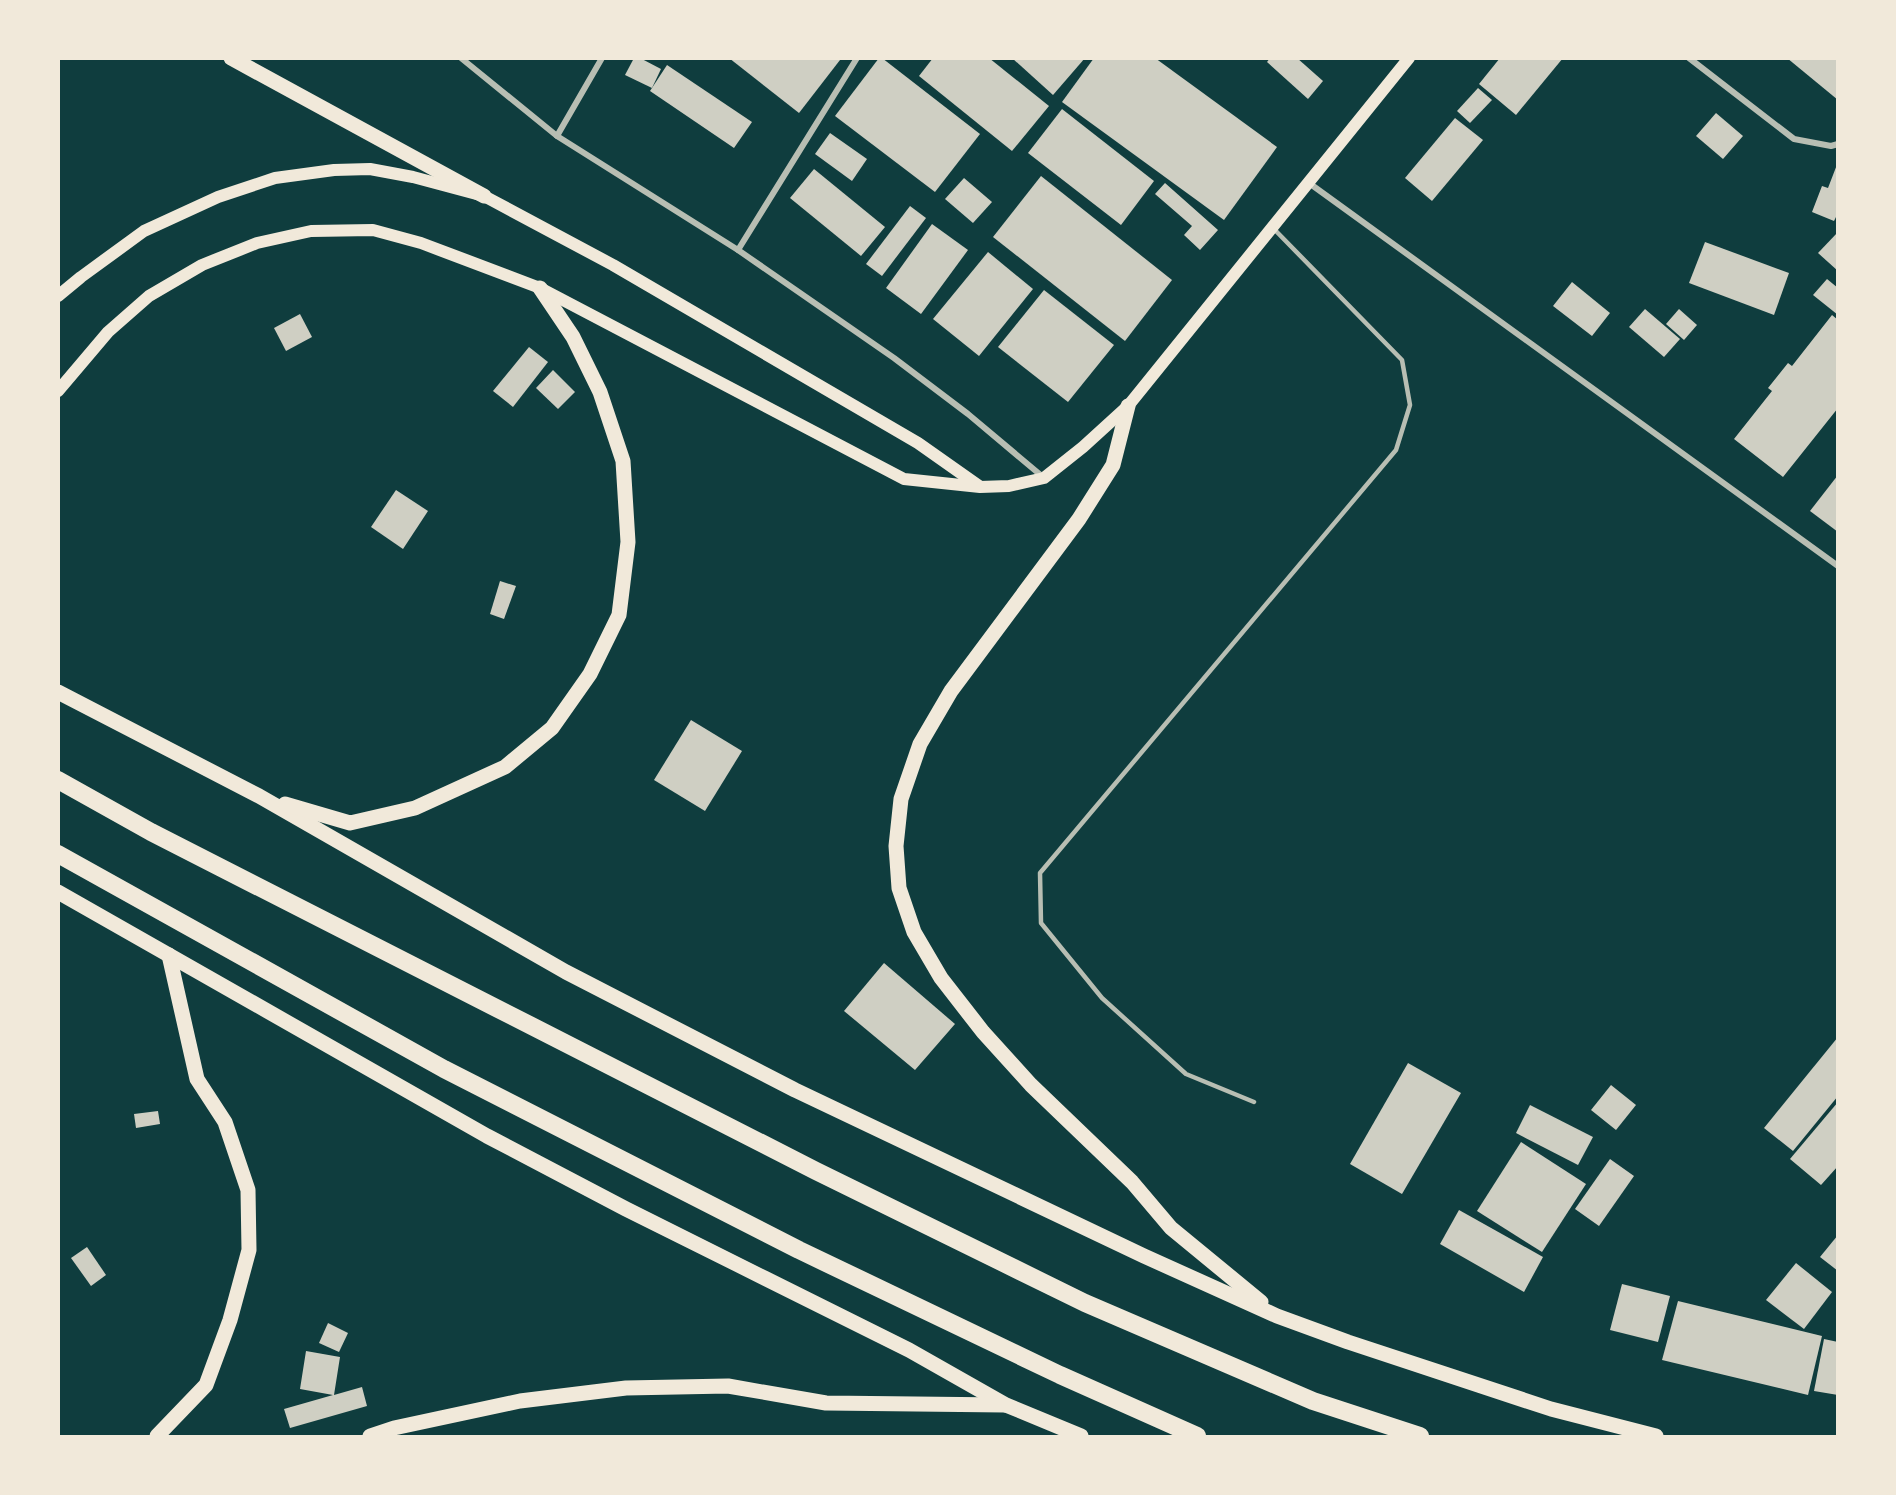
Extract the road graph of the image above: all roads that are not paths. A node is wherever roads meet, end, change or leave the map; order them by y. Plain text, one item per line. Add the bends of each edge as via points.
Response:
1 (231, 58) edge
2 (461, 58) edge
3 (602, 58) edge
4 (857, 58) edge
5 (1409, 58) edge
6 (1689, 58) edge
7 (557, 136) junction
8 (1838, 144) edge
9 (1309, 183) junction
10 (484, 196) junction
11 (1273, 228) junction
12 (738, 250) junction
13 (540, 288) junction
14 (58, 296) edge
15 (58, 391) edge
16 (1128, 406) junction
17 (1044, 478) junction
18 (980, 487) junction
19 (1838, 566) edge
20 (58, 692) edge
21 (58, 780) edge
22 (259, 796) junction
23 (58, 854) edge
24 (58, 892) edge
25 (169, 955) junction
26 (1254, 1102) dead end
27 (1277, 1316) junction
28 (1006, 1405) junction
29 (157, 1437) edge
30 (370, 1437) edge
31 (1081, 1437) edge
32 (1197, 1437) edge
33 (1420, 1437) edge
34 (1656, 1437) edge

1 - 10 main road
2 - 7 street
3 - 7 street
4 - 12 street
5 - 9 main road
6 - 8 street via 1794,139
7 - 12 street
9 - 11 main road
9 - 19 street
10 - 14 main road via 370,169 275,178 218,196 144,231
10 - 18 main road via 613,265 918,443
11 - 16 main road
11 - 26 lane via 1402,360 1410,405 1396,450 1040,873 1041,923 1102,998 1186,1074
12 - 17 street via 894,358
13 - 15 main road via 421,243 374,230 311,231 257,243 202,265 149,296 108,332
13 - 18 main road via 904,479
13 - 22 main road via 573,337 600,392 623,461 628,542 619,615 590,674 552,728 505,767 415,808 350,823
16 - 17 main road
16 - 27 main road via 1113,465 1079,519 951,691 920,744 901,799 896,846 899,888 914,932 941,978 983,1032 1031,1085 1132,1182 1171,1228
17 - 18 main road via 1009,486
20 - 22 main road
21 - 33 highway via 151,832 785,1155 1085,1303 1313,1401
22 - 27 main road via 566,972 795,1090
23 - 32 highway via 444,1069 757,1229
24 - 25 main road
25 - 28 main road via 487,1136 909,1350
25 - 29 main road via 197,1079 225,1122 248,1190 249,1250 230,1320 206,1385
27 - 34 main road via 1551,1408
28 - 30 main road via 826,1403 728,1386 626,1388 520,1401 394,1428
28 - 31 main road

